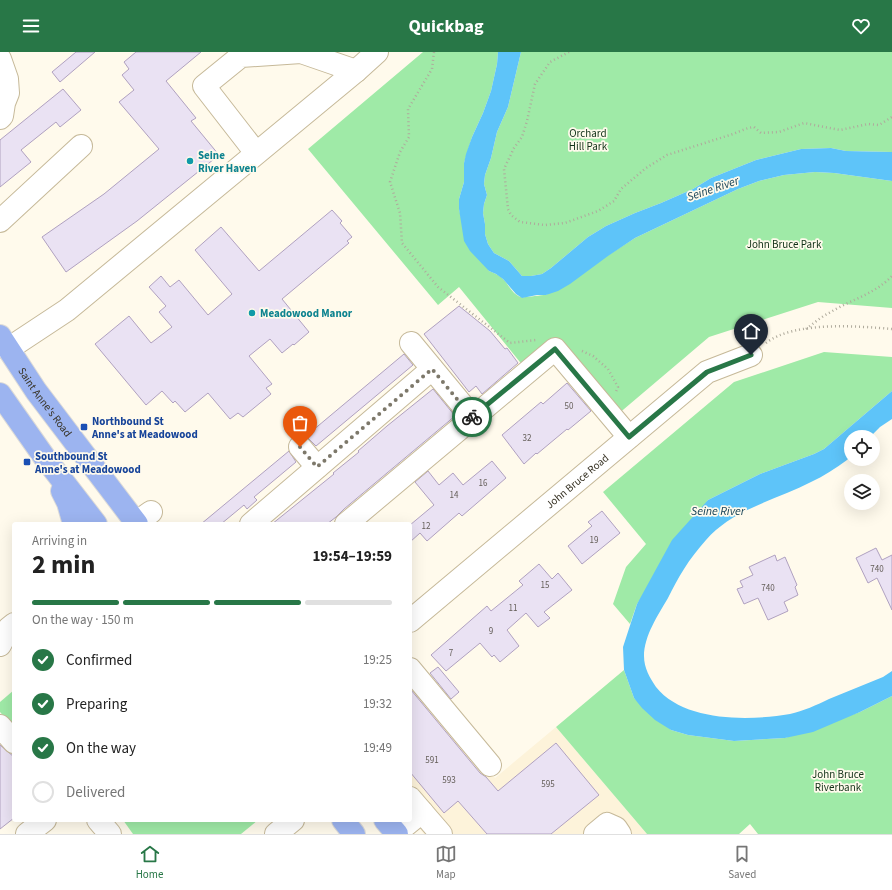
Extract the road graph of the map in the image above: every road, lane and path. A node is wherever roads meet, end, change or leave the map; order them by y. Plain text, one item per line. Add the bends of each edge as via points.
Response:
1 (377, 52) edge
2 (434, 52) edge
3 (568, 52) edge
4 (0, 59) edge
5 (356, 71) junction
6 (1, 108) edge
7 (892, 117) edge
8 (81, 146) dead end
9 (256, 153) junction
10 (0, 221) edge
11 (892, 276) edge
12 (805, 329) junction
13 (892, 329) edge
14 (541, 339) dead end
15 (4, 343) edge
16 (411, 344) dead end
17 (580, 350) dead end
18 (751, 355) joint
19 (432, 369) junction
20 (0, 394) edge
21 (610, 415) junction
22 (473, 418) junction
23 (629, 437) junction
24 (300, 447) dead end
25 (45, 458) junction
26 (317, 467) junction
27 (73, 522) edge
28 (94, 522) edge
29 (137, 522) edge
30 (253, 522) edge
31 (348, 522) edge
32 (412, 619) edge
33 (12, 626) edge
34 (12, 643) edge
35 (0, 645) edge
36 (0, 650) edge
37 (412, 671) edge
38 (0, 726) edge
39 (12, 740) edge
40 (490, 765) dead end
41 (416, 805) edge
42 (42, 822) edge
43 (100, 822) edge
44 (291, 822) edge
45 (345, 822) edge
46 (27, 834) edge
47 (110, 834) edge
48 (276, 834) edge
49 (354, 834) edge
50 (441, 834) edge
51 (595, 834) edge
52 (620, 834) edge

1 - 5 street
2 - 14 path via 432,68 408,109 409,137 400,152 390,182 400,213 402,243 438,287 510,343
3 - 7 path via 550,62 535,84 522,137 504,169 508,209 520,222 546,225 565,223 598,211 614,201 621,189 646,168 667,155 748,128 754,127 761,133 779,132 804,123 840,130 868,124 879,125
4 - 6 street via 7,79 8,93
5 - 9 street
5 - 9 street via 301,52 241,56 210,81 204,86
8 - 10 street
9 - 15 street via 67,310
11 - 12 path via 871,292 829,312
12 - 13 path via 834,326
12 - 18 path via 774,337
15 - 29 main road, Saint Anne's Road via 36,391
16 - 19 street
17 - 21 path via 593,356 608,369 618,387
18 - 23 street, John Bruce Road via 707,372
19 - 22 street
19 - 26 street
20 - 25 main road
21 - 22 street via 555,349
21 - 23 street
22 - 31 street
23 - 32 street, John Bruce Road
24 - 26 street
25 - 27 main road via 68,503
25 - 28 main road
26 - 30 street
33 - 35 street
34 - 36 street
37 - 40 street
38 - 39 street
41 - 50 street
42 - 46 street
43 - 47 street
44 - 48 street
45 - 49 main road
51 - 52 street via 606,824 616,828

